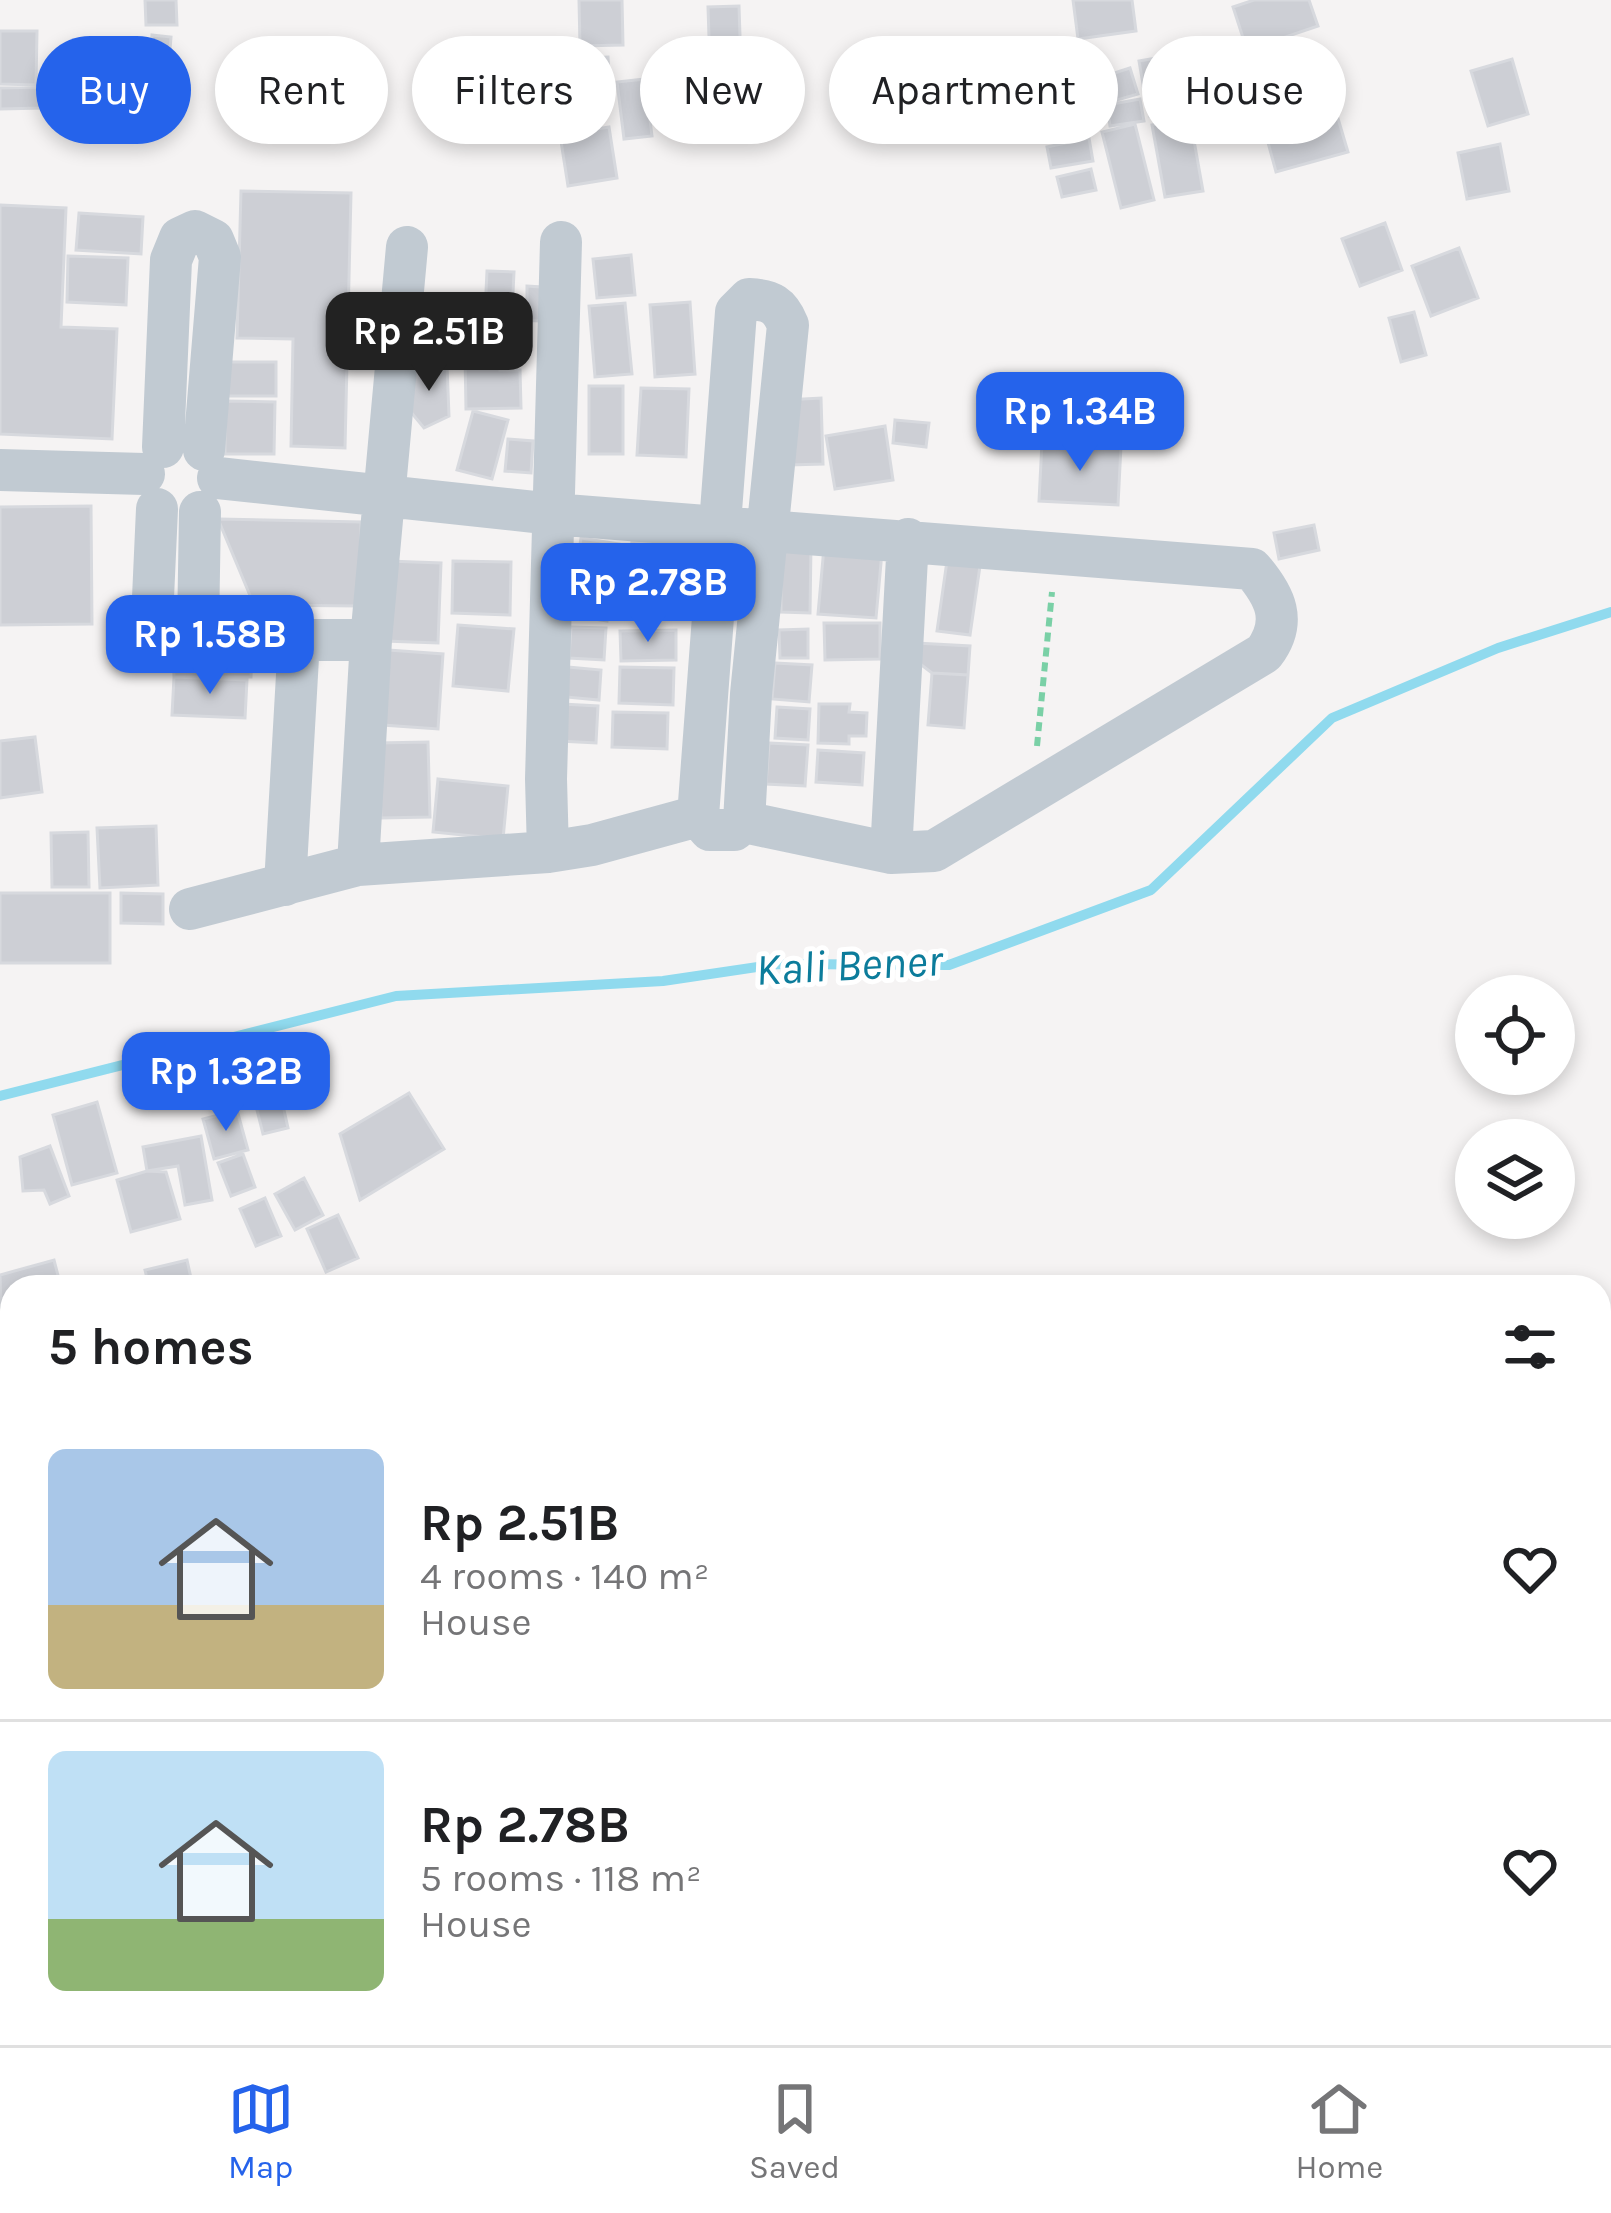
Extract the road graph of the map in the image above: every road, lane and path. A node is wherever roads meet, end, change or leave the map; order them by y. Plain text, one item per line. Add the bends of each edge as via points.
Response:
1 (561, 242) dead end
2 (406, 247) dead end
3 (0, 470) edge
4 (181, 478) junction
5 (384, 498) junction
6 (554, 514) junction
7 (722, 528) junction
8 (768, 530) junction
9 (908, 539) junction
10 (1056, 552) junction
11 (299, 640) junction
12 (371, 640) junction
13 (1032, 794) junction
14 (698, 816) junction
15 (744, 823) junction
16 (548, 852) junction
17 (891, 853) junction
18 (358, 865) junction
19 (285, 885) junction
20 (190, 909) dead end

1 - 6 street
2 - 5 street
3 - 4 street
4 - 5 street
4 - 11 street via 198,630
5 - 6 street
5 - 12 street
6 - 7 street
6 - 16 street
7 - 8 street
7 - 8 street via 736,312 749,299 781,308 788,325
7 - 14 street
8 - 9 street
8 - 15 street
9 - 10 street
9 - 17 street
10 - 13 path
10 - 13 street via 1252,568 1271,591 1277,619 1264,653
11 - 12 street
11 - 19 street
12 - 18 street
13 - 17 street via 928,854
14 - 15 street via 710,830
14 - 16 street
15 - 17 street
16 - 18 street
18 - 19 street
19 - 20 street

